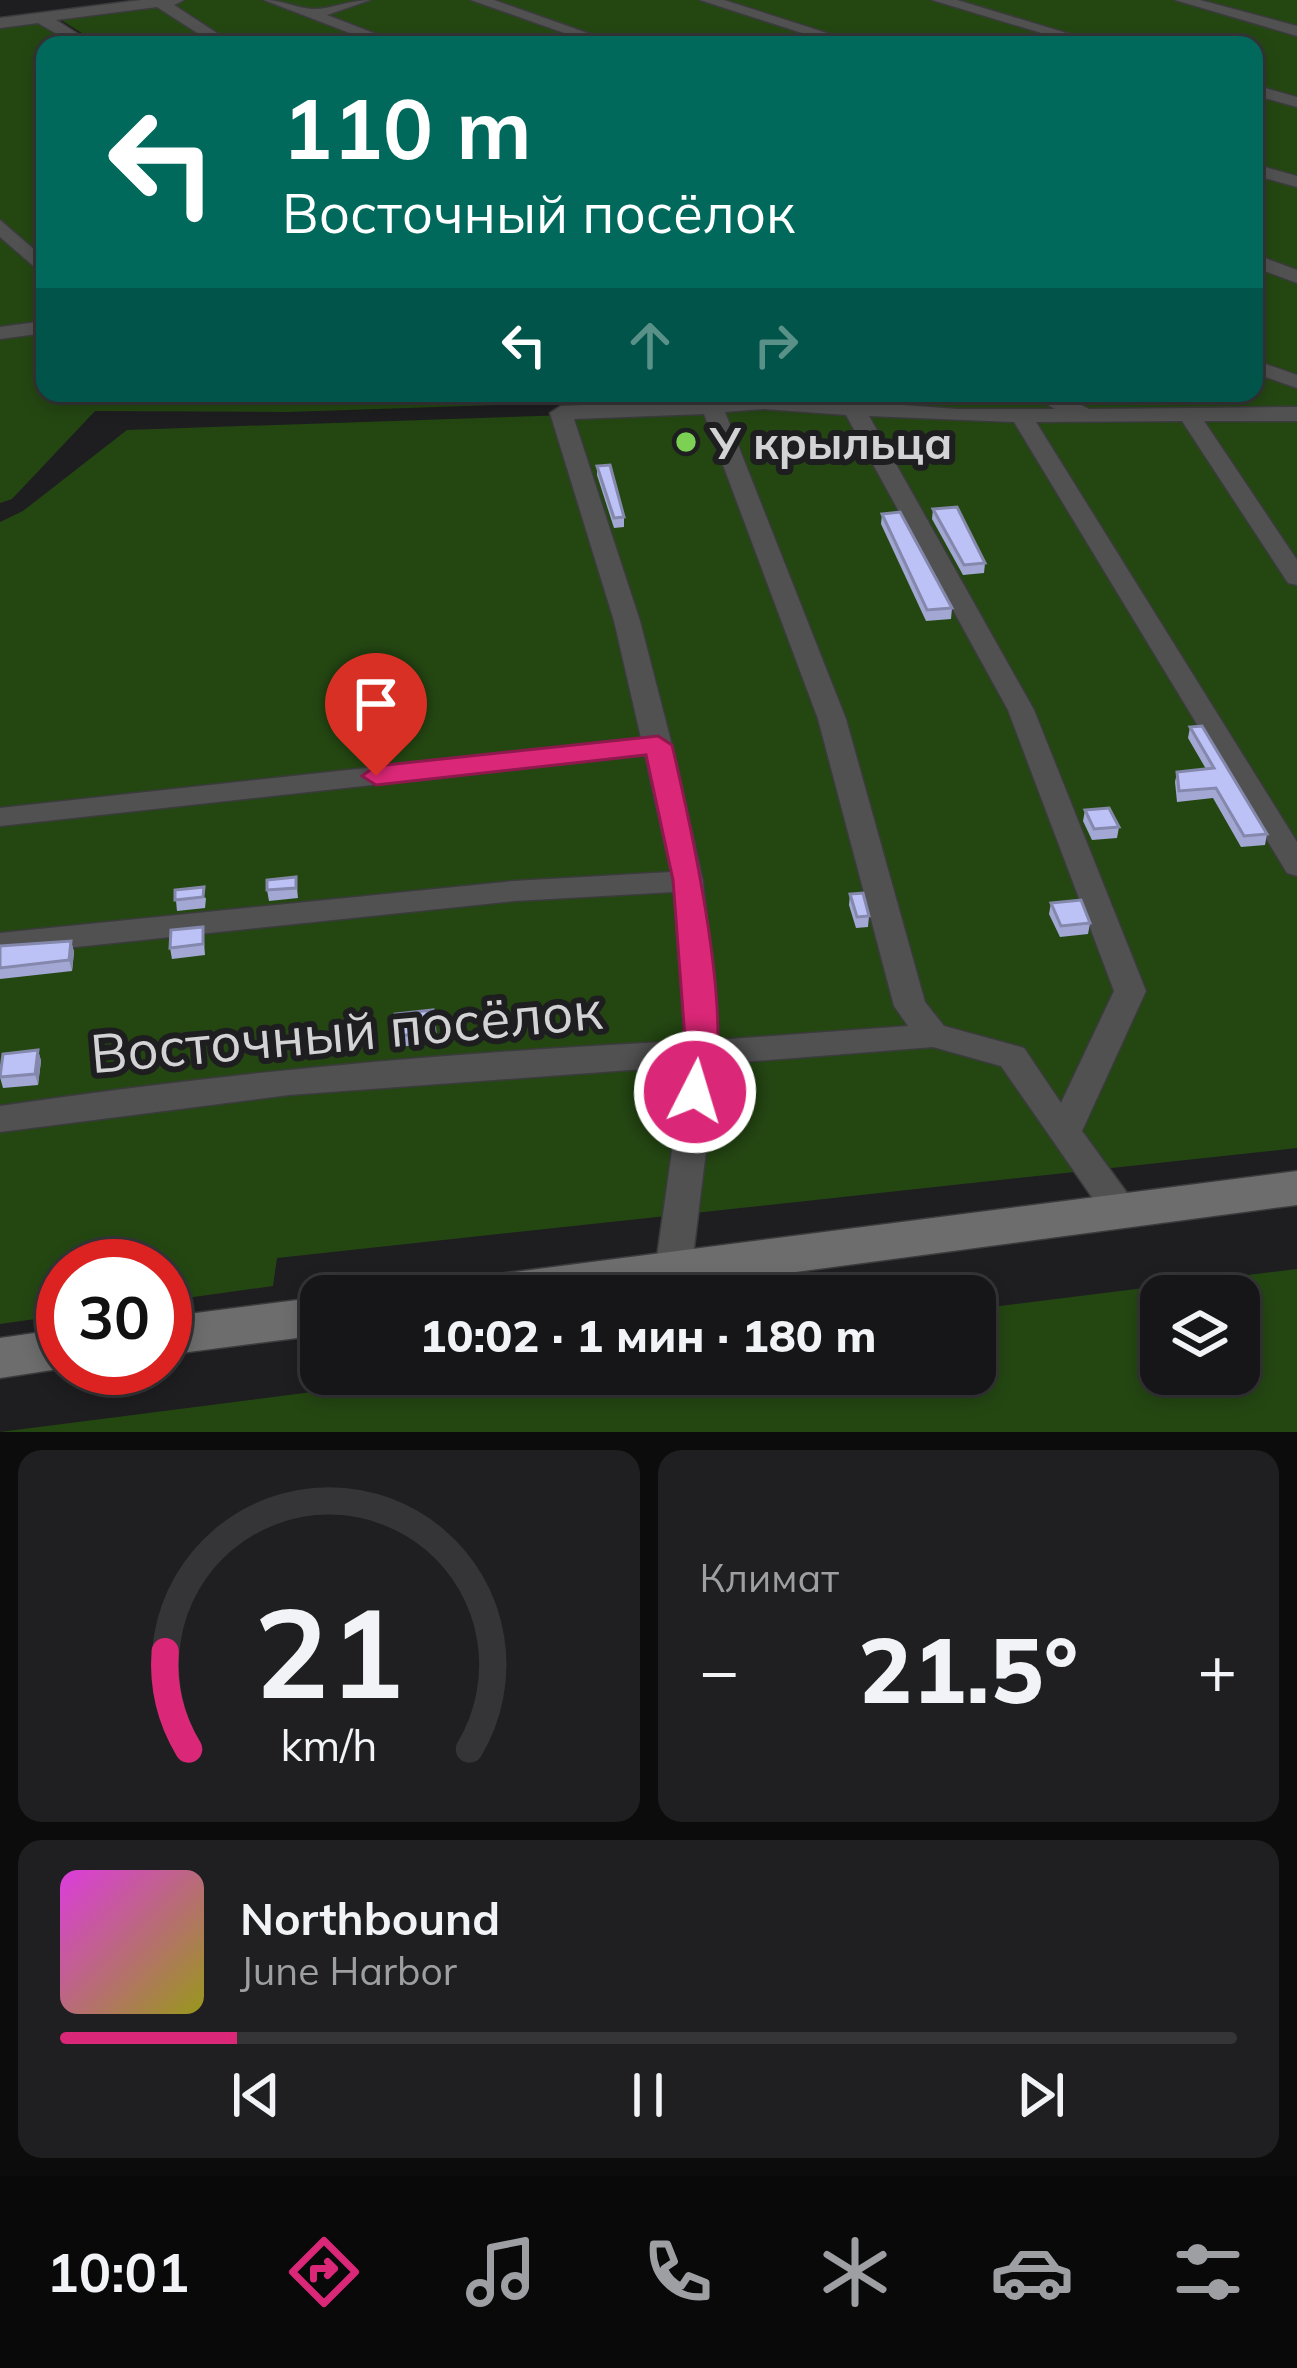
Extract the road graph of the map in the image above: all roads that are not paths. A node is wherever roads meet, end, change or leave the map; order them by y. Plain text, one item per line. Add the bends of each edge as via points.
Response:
1 (272, 0) edge
2 (362, 0) edge
3 (478, 0) edge
4 (708, 0) edge
5 (940, 0) edge
6 (1184, 0) edge
7 (168, 1) edge
8 (314, 14) junction
9 (43, 19) junction
10 (0, 23) edge
11 (1297, 31) edge
12 (72, 36) edge
13 (214, 36) edge
14 (372, 36) edge
15 (586, 36) edge
16 (826, 36) edge
17 (1066, 36) edge
18 (1263, 93) edge
19 (1297, 102) edge
20 (1263, 172) edge
21 (1297, 182) edge
22 (0, 226) edge
23 (28, 254) junction
24 (0, 262) edge
25 (36, 262) edge
26 (1263, 264) edge
27 (1297, 277) edge
28 (36, 328) edge
29 (0, 334) edge
30 (1263, 369) edge
31 (1297, 382) edge
32 (667, 402) edge
33 (732, 402) edge
34 (798, 402) edge
35 (908, 402) edge
36 (1059, 402) edge
37 (678, 406) junction
38 (712, 407) junction
39 (853, 408) junction
40 (920, 413) junction
41 (1297, 414) edge
42 (1021, 416) junction
43 (1089, 416) junction
44 (1190, 416) junction
45 (1297, 578) edge
46 (658, 745) junction
47 (0, 817) edge
48 (1297, 866) edge
49 (688, 880) junction
50 (0, 944) edge
51 (933, 1035) junction
52 (702, 1052) junction
53 (0, 1119) edge
54 (1064, 1132) junction
55 (1297, 1188) edge
56 (1120, 1210) junction
57 (673, 1270) junction
58 (635, 1275) edge
59 (300, 1319) edge
60 (192, 1333) edge
61 (36, 1353) edge
62 (0, 1358) edge

1 - 8 street
2 - 8 street
3 - 15 street
4 - 16 street
5 - 17 street
6 - 11 street
7 - 9 street
7 - 13 street
8 - 14 street
9 - 10 street
9 - 12 street
18 - 19 street
20 - 21 street
22 - 23 street
23 - 24 street
23 - 25 street
26 - 27 street
28 - 29 street
30 - 31 street
32 - 37 street
33 - 38 street
34 - 39 street
35 - 40 street
36 - 43 street
37 - 38 street
37 - 46 street via 561,413
38 - 51 street via 832,719 910,1006
39 - 40 street
39 - 54 street via 1021,710 1130,992
40 - 42 street
41 - 44 street
42 - 43 street
42 - 48 street
43 - 44 street
44 - 45 street
46 - 47 street
46 - 49 street
49 - 50 street
49 - 52 street
51 - 52 street, Восточный посёлок
51 - 54 street, Восточный посёлок via 1012,1057
52 - 53 street, Восточный посёлок via 129,1098
52 - 57 street
54 - 56 street, Восточный посёлок
55 - 56 main road
56 - 57 main road
57 - 58 main road
59 - 60 main road
61 - 62 main road

